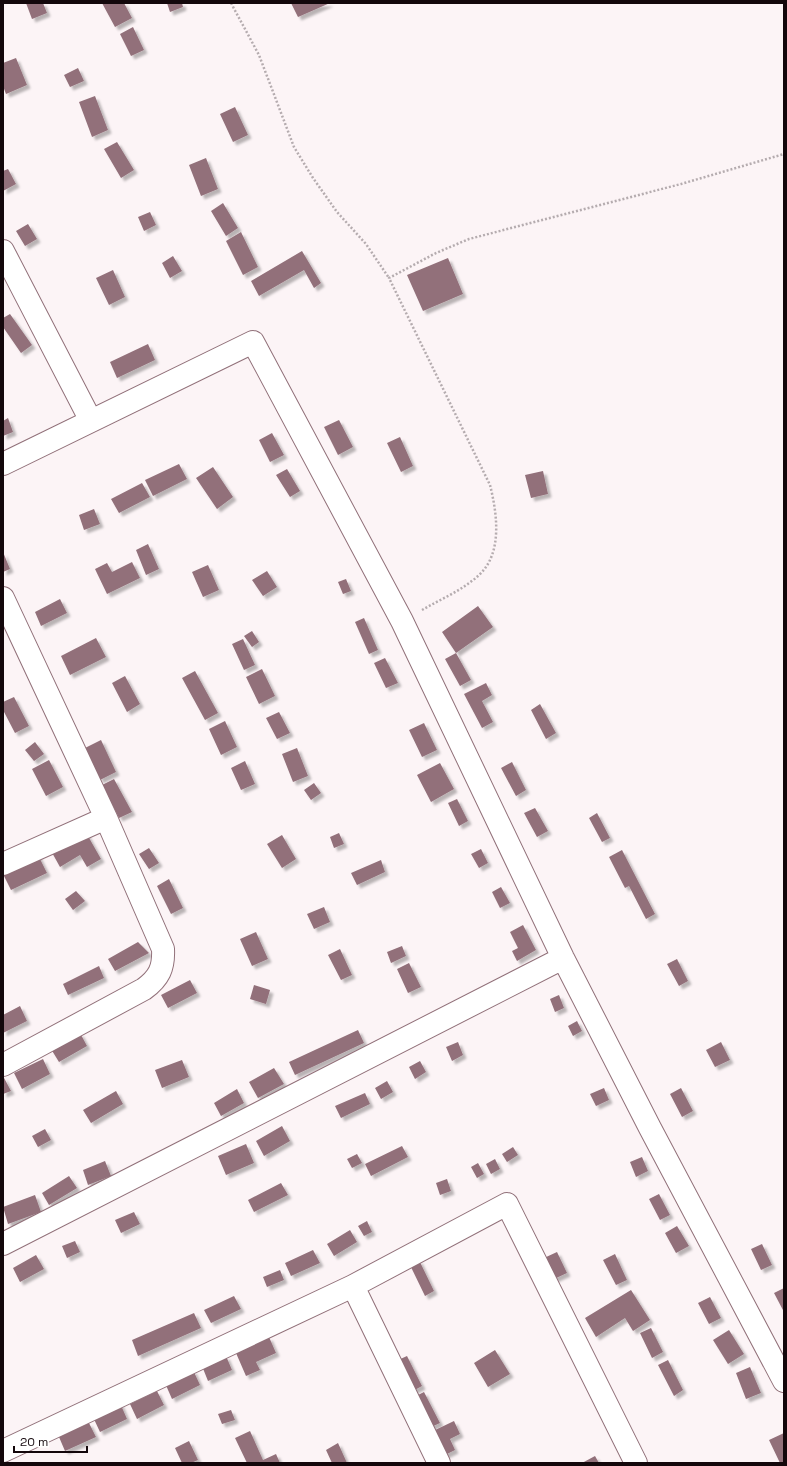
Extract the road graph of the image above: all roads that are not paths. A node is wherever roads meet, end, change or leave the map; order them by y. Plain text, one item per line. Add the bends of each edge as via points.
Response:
1 (5, 260) edge
2 (91, 421) junction
3 (3, 464) edge
4 (3, 598) edge
5 (106, 818) junction
6 (3, 864) edge
7 (563, 958) junction
8 (3, 1065) edge
9 (3, 1244) edge
10 (353, 1286) junction
11 (784, 1381) edge
12 (6, 1455) edge
13 (439, 1463) edge
14 (636, 1463) edge

1 - 2 street
2 - 3 street
2 - 7 street via 253,342 402,621
4 - 5 street
5 - 6 street
5 - 8 street via 164,950 161,973 144,989
7 - 9 street
7 - 11 street
10 - 12 street
10 - 13 street
10 - 14 street via 507,1204

